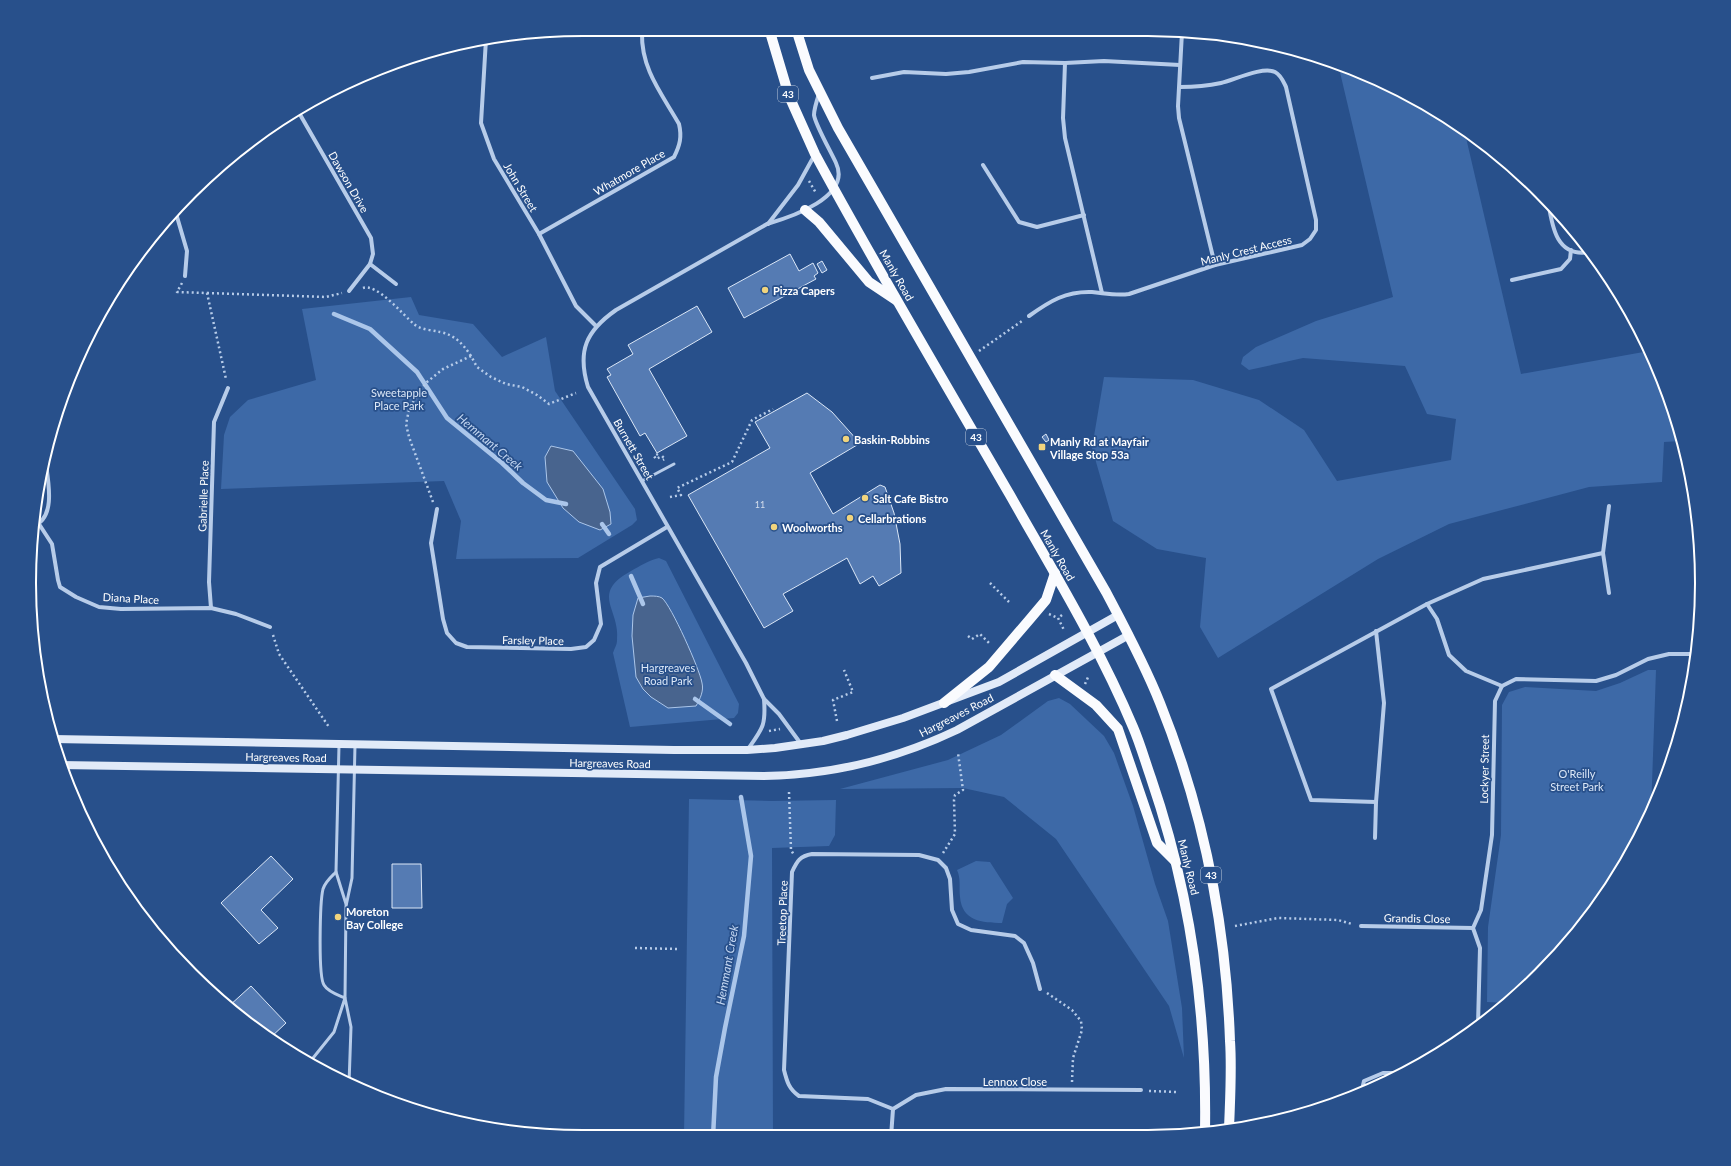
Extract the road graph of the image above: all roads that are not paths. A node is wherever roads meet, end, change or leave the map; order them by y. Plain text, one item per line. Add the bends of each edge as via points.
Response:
1 (642, 36) edge
2 (771, 36) edge
3 (797, 36) edge
4 (1182, 37) edge
5 (486, 45) edge
6 (1065, 63) junction
7 (1180, 65) junction
8 (872, 78) dead end
9 (1180, 87) junction
10 (819, 92) junction
11 (300, 115) edge
12 (815, 154) junction
13 (983, 165) dead end
14 (834, 189) junction
15 (805, 210) junction
16 (1550, 212) edge
17 (1084, 215) junction
18 (177, 217) edge
19 (767, 224) junction
20 (539, 234) junction
21 (1571, 250) junction
22 (1584, 253) edge
23 (370, 264) junction
24 (1215, 265) junction
25 (185, 276) road end
26 (1512, 280) dead end
27 (396, 284) dead end
28 (349, 292) road end
29 (1102, 293) junction
30 (898, 301) junction
31 (1030, 316) road end
32 (596, 326) junction
33 (228, 388) road end
34 (674, 464) dead end
35 (47, 477) edge
36 (642, 481) junction
37 (1609, 506) dead end
38 (437, 509) road end
39 (40, 523) edge
40 (39, 524) edge
41 (667, 527) junction
42 (1603, 553) junction
43 (1055, 573) junction
44 (1609, 593) dead end
45 (1427, 604) junction
46 (211, 608) junction
47 (1118, 615) junction
48 (270, 627) road end
49 (1088, 631) junction
50 (1376, 632) junction
51 (1129, 635) junction
52 (1098, 651) junction
53 (1690, 654) edge
54 (1055, 675) junction
55 (1502, 686) junction
56 (764, 699) junction
57 (944, 703) junction
58 (59, 739) edge
59 (338, 744) junction
60 (355, 744) junction
61 (801, 744) junction
62 (747, 750) junction
63 (67, 765) edge
64 (338, 769) junction
65 (354, 769) junction
66 (1376, 802) junction
67 (1375, 838) dead end
68 (1176, 862) junction
69 (336, 872) junction
70 (346, 906) junction
71 (1361, 926) road end
72 (1473, 928) junction
73 (1040, 988) road end
74 (345, 998) junction
75 (1478, 1019) edge
76 (312, 1059) edge
77 (1392, 1073) edge
78 (349, 1077) edge
79 (1363, 1085) edge
80 (1141, 1090) road end
81 (893, 1109) junction
82 (1229, 1123) edge
83 (1205, 1127) edge
84 (892, 1130) edge

1 - 20 street, Whatmore Place via 648,69 679,124 681,144 674,157
2 - 12 main road, Manly Road / 43 via 789,96
3 - 10 main road, Manly Road / 43
4 - 7 street
5 - 20 street, John Street via 481,123 494,159
6 - 7 street
6 - 8 street via 1024,62 968,72 904,72
6 - 17 street via 1065,138
7 - 9 street
9 - 24 street via 1179,118
9 - 24 street, Manly Crest Access via 1221,82 1265,70 1275,71 1281,76 1286,87 1316,220 1316,230 1302,245
10 - 14 street via 814,115 837,165 839,174
10 - 47 main road, Manly Road / 43
11 - 23 street, Dawson Drive via 371,238 373,254
12 - 14 main road, Manly Road / 43
12 - 19 street, Burnett Street via 798,185
13 - 17 street via 1019,222 1037,227
14 - 15 street, Burnett Street
14 - 30 main road, Manly Road / 43
15 - 19 street, Burnett Street via 790,218
15 - 30 main road via 819,222 869,282
16 - 21 street via 1559,242
17 - 29 street
18 - 25 street via 187,251
19 - 32 street, Burnett Street via 616,310
20 - 32 street, John Street via 576,306
21 - 22 street
21 - 26 street via 1570,259 1561,269
23 - 27 street
23 - 28 street
24 - 29 street, Manly Crest Access via 1129,294
29 - 31 street, Manly Crest Access via 1073,293 1054,299
30 - 43 main road, Manly Road / 43
32 - 36 street, Burnett Street via 587,341 583,356 588,387
33 - 46 street, Gabrielle Place via 214,422 209,582
34 - 36 lane
35 - 39 street via 49,498 47,513
36 - 41 street, Burnett Street
37 - 42 street
38 - 41 street, Farsley Place via 431,543 443,619 447,633 456,643 466,647 586,647 594,640 601,624 596,583 600,567
40 - 46 street, Diana Place via 52,544 60,587 76,598 99,607 121,609
41 - 56 street, Burnett Street via 746,663
42 - 44 street
42 - 45 street via 1483,579
43 - 49 main road, Manly Road / 43
43 - 57 main road via 1046,600 1034,615 988,667
45 - 50 street
45 - 55 street via 1437,619 1449,654 1466,671
46 - 48 street, Diana Place
47 - 49 main road, Hargreaves Road
47 - 51 main road, Manly Road / 43
49 - 52 main road, Manly Road / 43
49 - 57 main road, Hargreaves Road via 999,682
50 - 66 street via 1384,703
50 - 66 street via 1271,689 1311,800
51 - 52 main road, Hargreaves Road
51 - 82 main road, Manly Road / 43 via 1174,738 1202,832 1214,887 1230,1027
52 - 54 main road, Hargreaves Road
52 - 68 main road, Manly Road / 43 via 1134,729 1159,801
53 - 55 street via 1669,654 1648,659 1616,675 1596,681 1516,679
54 - 65 main road, Hargreaves Road via 937,739 884,758 824,772 764,776
54 - 68 main road via 1096,704 1118,729 1157,843
55 - 72 street, Lockyer Street via 1495,701 1492,835 1481,910
56 - 61 street, Burnett Street via 779,714
56 - 62 street via 764,726
57 - 61 main road, Hargreaves Road via 847,735
58 - 59 main road, Hargreaves Road
59 - 60 main road, Hargreaves Road
59 - 64 lane
60 - 62 main road, Hargreaves Road
60 - 65 lane
61 - 62 main road, Hargreaves Road
63 - 64 main road, Hargreaves Road
64 - 65 main road, Hargreaves Road
64 - 69 lane
65 - 70 lane via 352,878
66 - 67 street
68 - 83 main road, Manly Road / 43 via 1198,978 1205,1063
69 - 70 lane
69 - 74 lane via 326,883 322,895 320,971 324,985
70 - 74 lane
71 - 72 street, Grandis Close
72 - 75 street via 1480,948
73 - 81 street, Treetop Place via 1024,943 1015,936 971,930 958,924 952,910 950,879 946,868 938,860 919,855 812,854 804,855 797,860 792,872 784,1070 787,1084 799,1096 868,1099
74 - 76 lane via 334,1032
74 - 78 lane via 350,1027
77 - 79 street via 1383,1073 1364,1082
80 - 81 street, Lennox Close via 946,1089 916,1095
81 - 84 street

